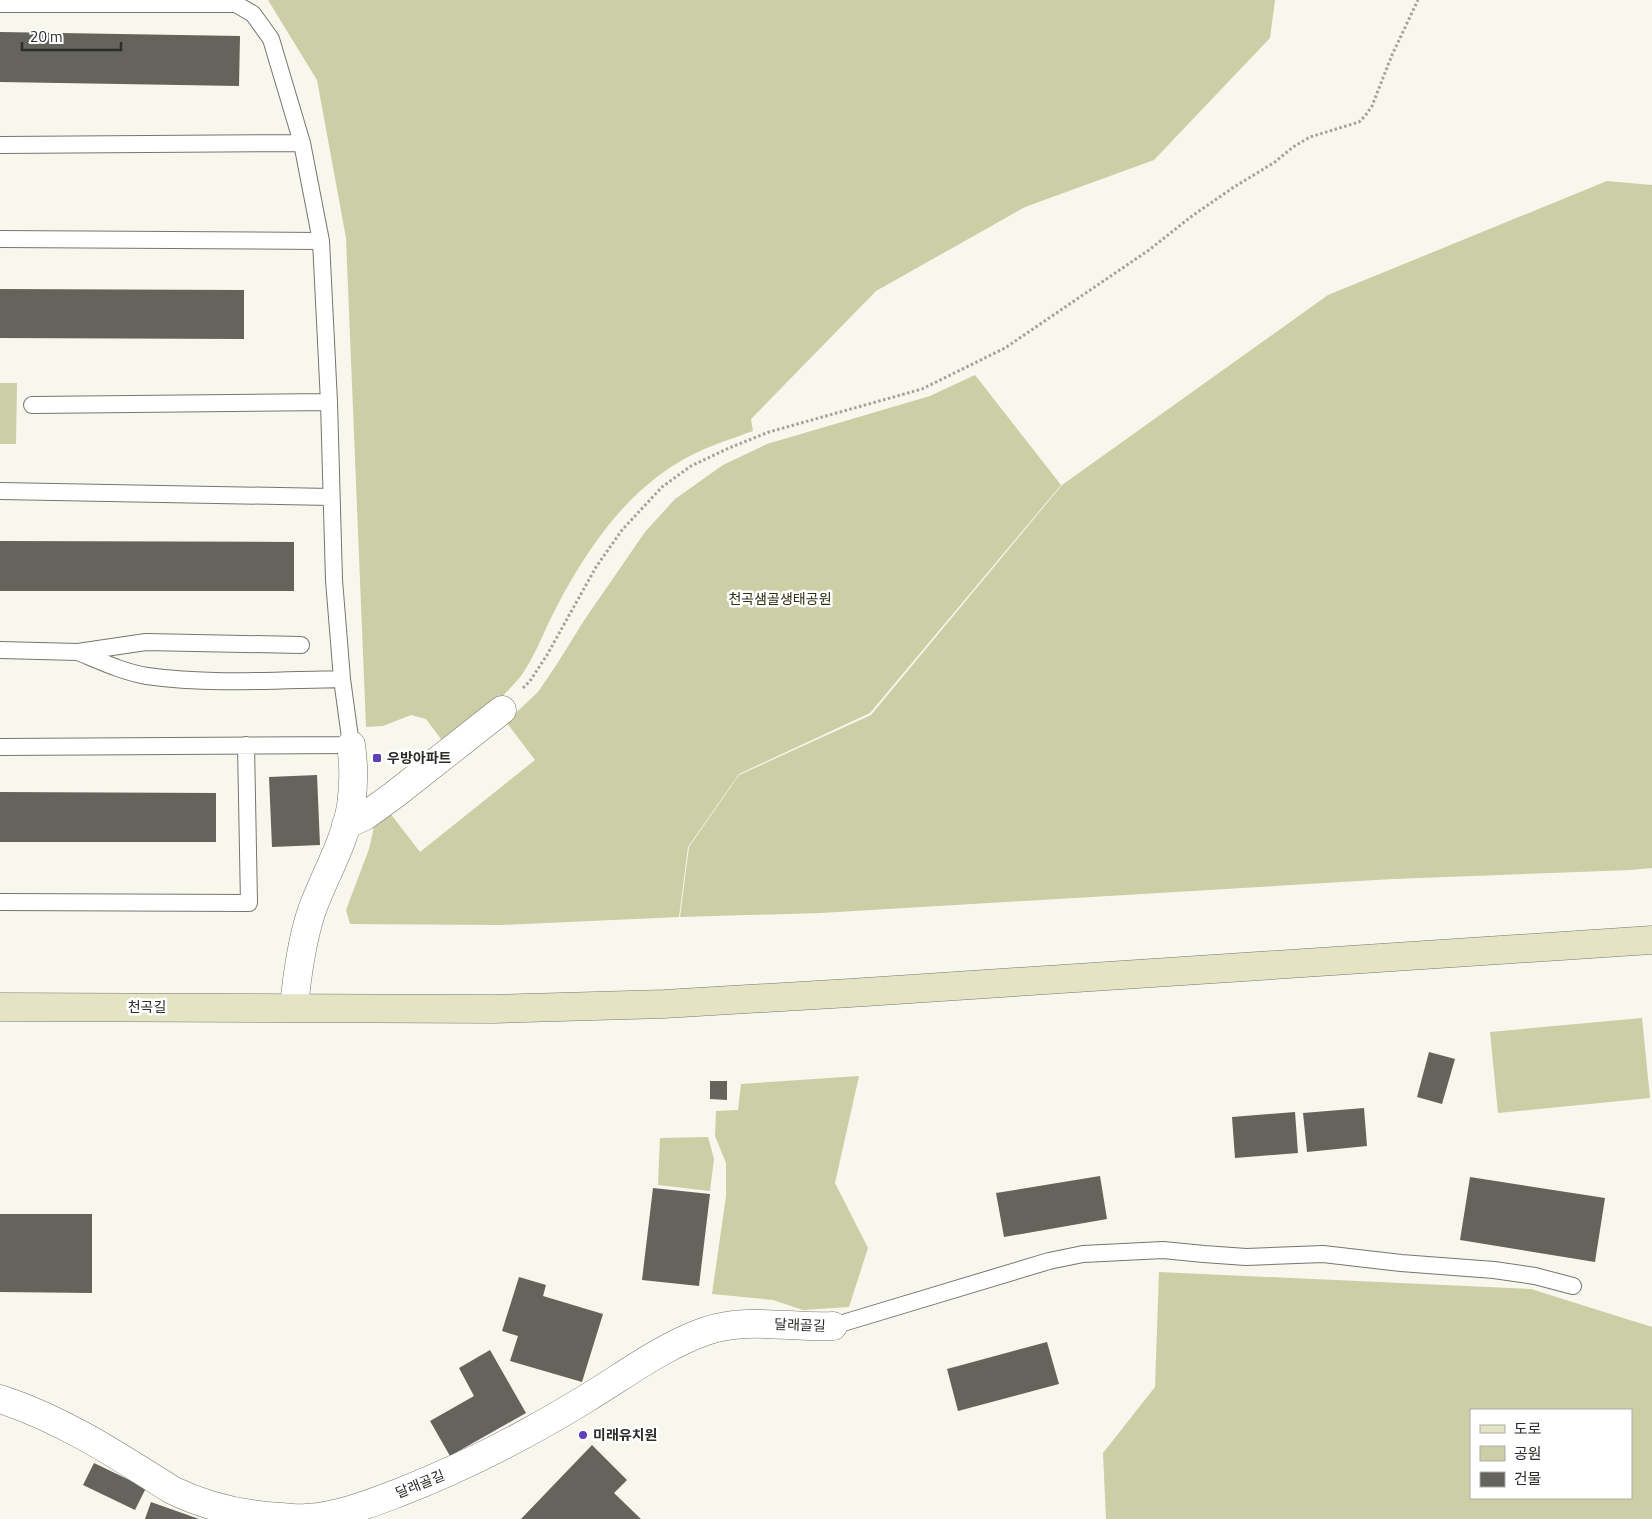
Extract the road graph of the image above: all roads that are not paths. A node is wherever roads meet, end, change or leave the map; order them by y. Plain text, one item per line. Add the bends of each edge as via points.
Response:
1 (0, 4) edge
2 (302, 143) junction
3 (0, 145) edge
4 (0, 239) edge
5 (321, 241) junction
6 (329, 402) junction
7 (32, 405) dead end
8 (0, 491) edge
9 (331, 497) junction
10 (300, 645) dead end
11 (0, 650) edge
12 (78, 652) junction
13 (342, 679) junction
14 (502, 710) road end
15 (246, 745) junction
16 (351, 745) junction
17 (0, 747) edge
18 (346, 825) junction
19 (0, 902) edge
20 (1652, 940) edge
21 (0, 1007) edge
22 (294, 1008) junction
23 (1573, 1286) dead end
24 (833, 1326) joint
25 (0, 1399) edge
26 (241, 1516) edge

1 - 2 lane via 236,4 245,8 271,39
2 - 3 lane
2 - 5 lane
4 - 5 lane
5 - 6 lane
6 - 7 lane
6 - 9 lane
8 - 9 lane
9 - 13 lane
10 - 12 lane via 146,642
11 - 12 lane
12 - 13 lane via 145,676 217,680
13 - 16 lane
14 - 18 street via 394,795
15 - 16 lane
15 - 17 lane
15 - 19 lane via 250,903
16 - 18 street via 353,784
18 - 22 street via 311,913 303,942
20 - 22 street, 천곡길 via 664,1004 494,1009
21 - 22 street, 천곡길
23 - 24 lane via 1494,1270 1323,1254 1246,1256 1163,1250 1083,1254 1049,1261
24 - 26 street, 달래골길 via 755,1323 705,1332 669,1348 536,1430 465,1466 373,1503 307,1518
25 - 26 street, 달래골길 via 72,1430 172,1490

